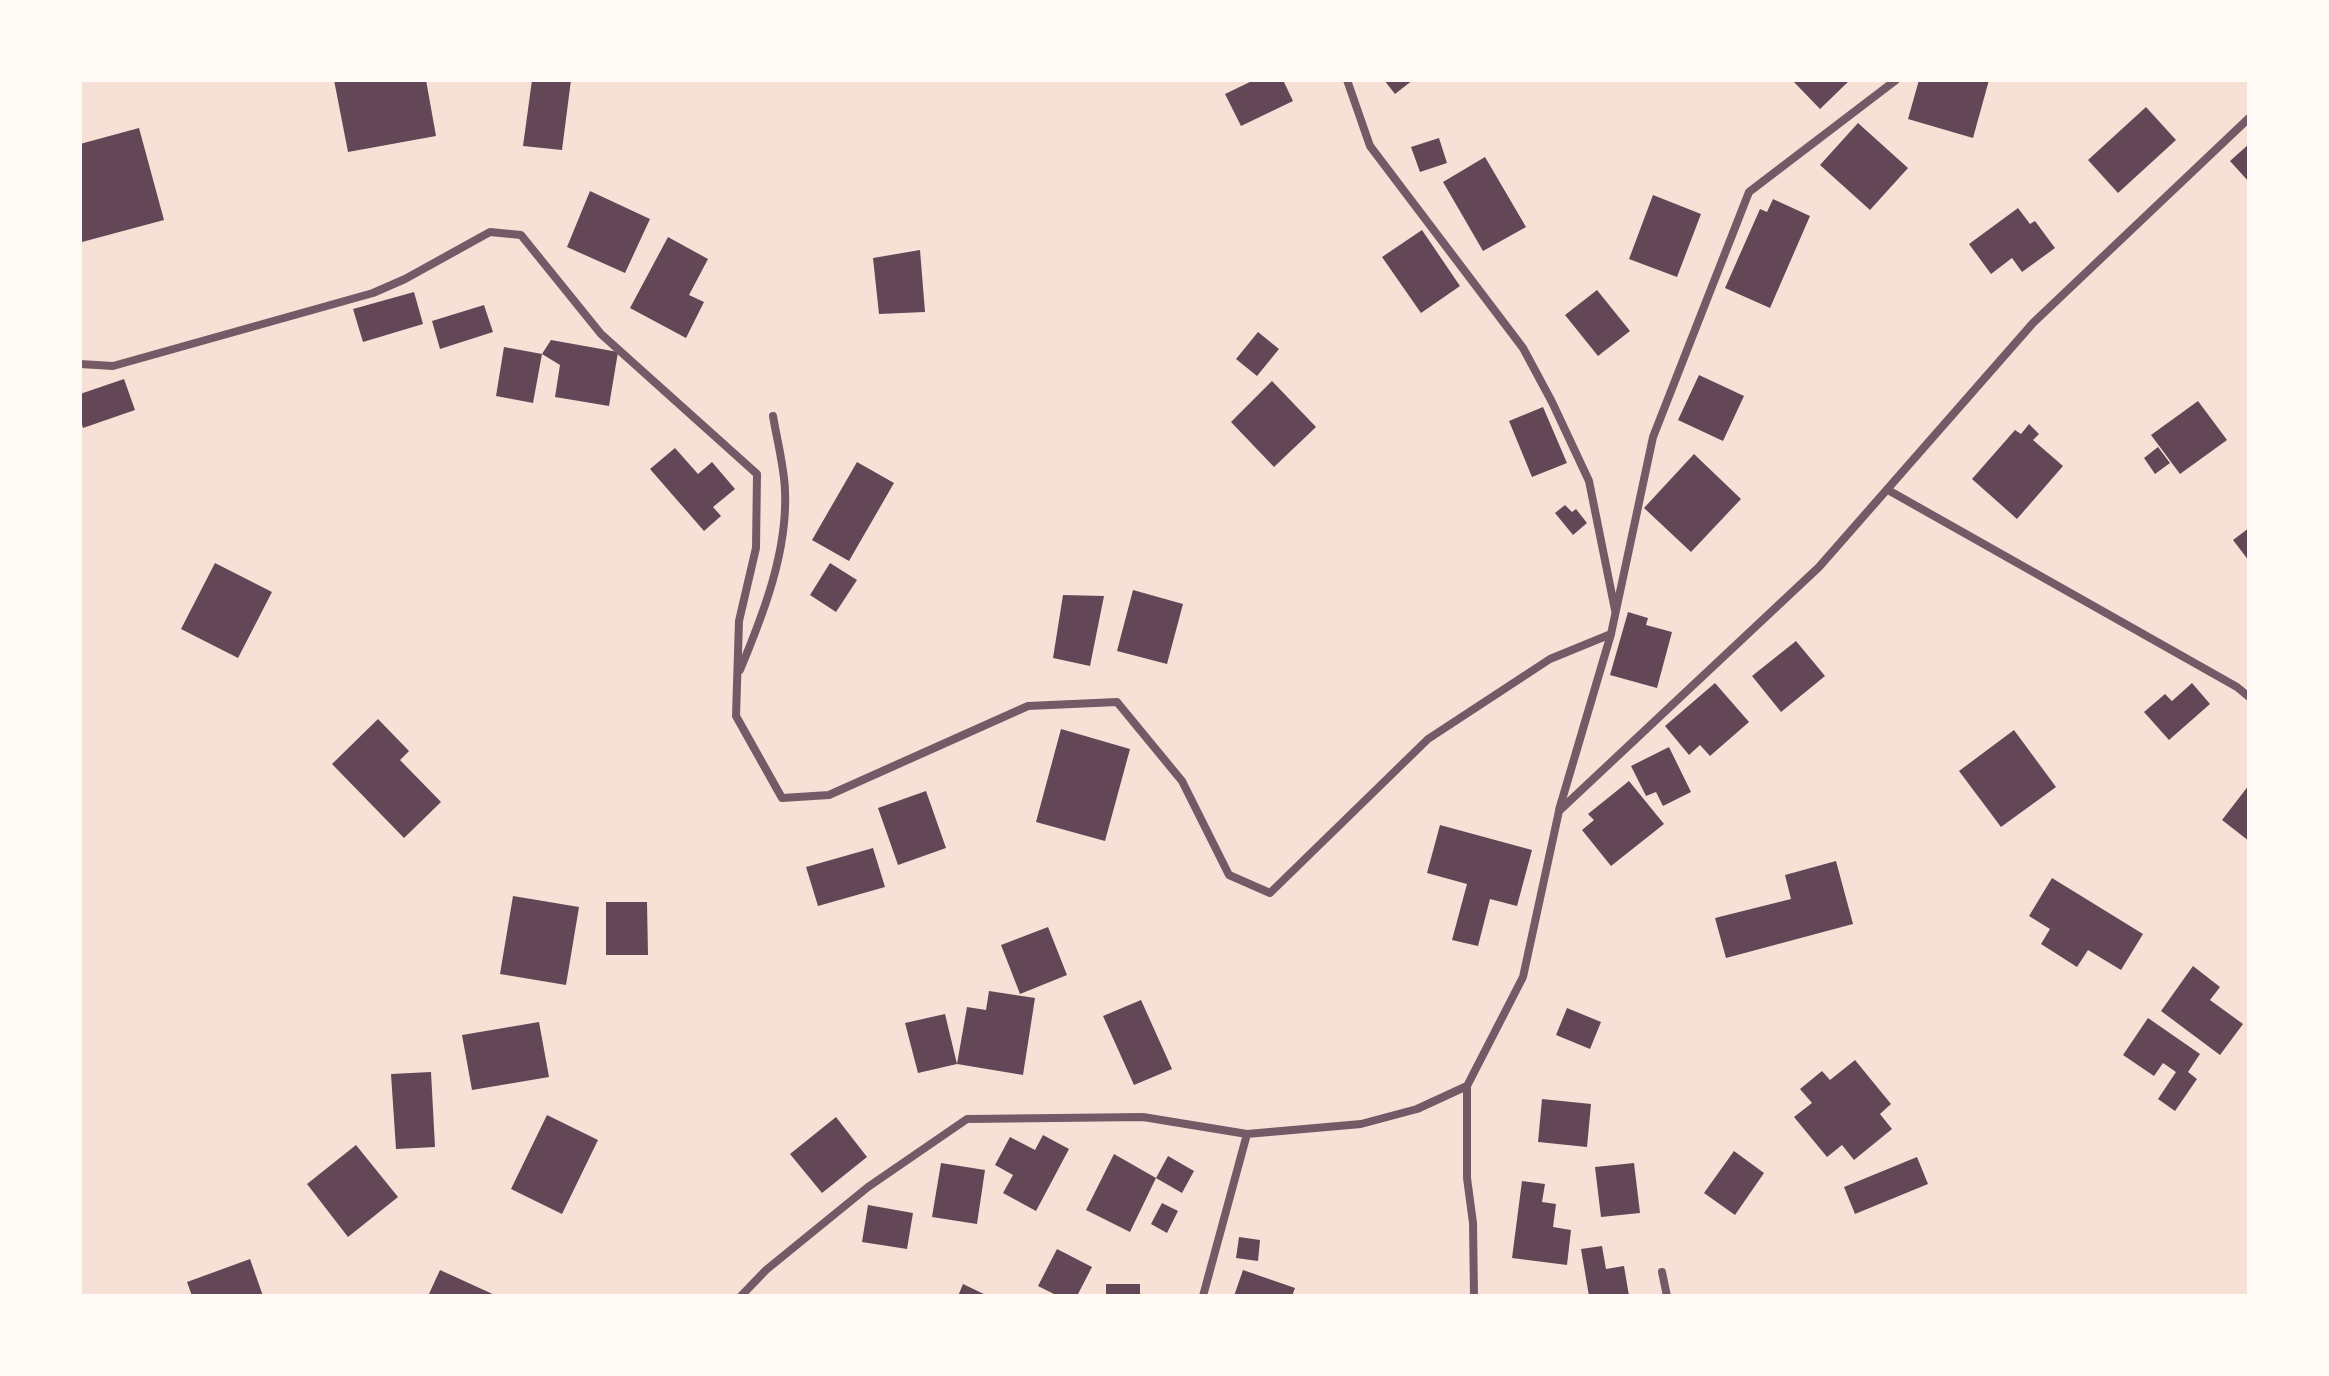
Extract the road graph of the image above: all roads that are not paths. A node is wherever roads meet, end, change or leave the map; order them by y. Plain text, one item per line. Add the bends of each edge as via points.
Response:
1 (1347, 80) edge
2 (1896, 80) edge
3 (2249, 118) edge
4 (80, 364) edge
5 (773, 416) dead end
6 (1888, 490) junction
7 (1616, 614) junction
8 (1611, 634) junction
9 (737, 678) junction
10 (2249, 697) edge
11 (1559, 811) junction
12 (1467, 1086) junction
13 (1247, 1134) junction
14 (1662, 1272) dead end
15 (741, 1296) edge
16 (1203, 1296) edge
17 (1474, 1296) edge
18 (1667, 1296) edge

1 - 7 street via 1370,146 1523,348 1552,402 1589,481
2 - 7 street via 1749,192 1653,437
3 - 6 street via 2033,323
4 - 9 street via 113,366 373,293 490,232 521,235 601,334 757,474 756,548 739,621
5 - 9 street via 785,490 781,548 765,609
6 - 10 street
6 - 11 street via 1819,567
7 - 8 street
8 - 9 street via 1550,659 1428,739 1270,893 1229,875 1182,781 1117,702 1028,706 829,795 782,798 736,716
8 - 11 street
11 - 12 street via 1523,977
12 - 13 street via 1417,1109 1361,1124
12 - 17 street
13 - 15 street via 1143,1117 967,1119 868,1187
13 - 16 street
14 - 18 street

